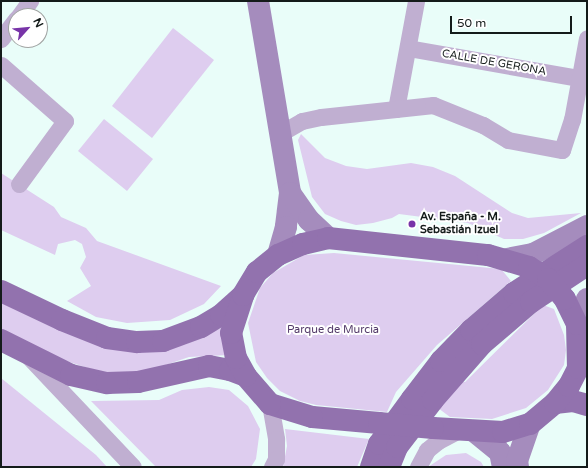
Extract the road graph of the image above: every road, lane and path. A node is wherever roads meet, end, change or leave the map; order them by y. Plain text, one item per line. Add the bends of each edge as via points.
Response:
1 (258, 1) edge
2 (416, 1) edge
3 (8, 30) edge
4 (587, 38) edge
5 (1, 39) edge
6 (408, 48) junction
7 (1, 65) edge
8 (583, 68) edge
9 (396, 109) junction
10 (281, 133) junction
11 (20, 184) dead end
12 (290, 193) junction
13 (587, 226) edge
14 (328, 238) junction
15 (587, 246) edge
16 (278, 255) junction
17 (507, 259) junction
18 (587, 266) edge
19 (1, 291) edge
20 (243, 295) junction
21 (587, 299) edge
22 (1, 340) edge
23 (581, 342) edge
24 (28, 355) junction
25 (246, 376) junction
26 (555, 403) junction
27 (270, 404) junction
28 (587, 405) edge
29 (530, 424) junction
30 (466, 432) junction
31 (385, 438) junction
32 (133, 467) edge
33 (272, 467) edge
34 (371, 467) edge
35 (389, 467) edge
36 (418, 467) edge
37 (503, 467) edge
38 (518, 467) edge

1 - 10 street
2 - 6 street
3 - 5 street
4 - 8 street
6 - 8 street, CALLE DE GERONA
6 - 9 street
7 - 11 street via 65,121
8 - 9 street via 572,120 562,150 508,140 483,125 433,105
9 - 10 street via 321,117 302,121
10 - 12 street
12 - 14 street via 309,220
12 - 16 street via 286,227
13 - 17 street via 533,254
14 - 16 main road via 303,244
14 - 17 main road
15 - 31 main road via 514,293 471,330 441,361
16 - 20 main road via 257,272
17 - 23 main road, bridge via 529,267 548,279 565,299
18 - 31 main road via 531,302 488,338 454,374
19 - 20 main road via 107,338 137,342 163,341 201,327 221,315
20 - 25 main road via 231,333 236,358
21 - 23 street
22 - 24 main road
23 - 26 main road via 578,368 569,386
24 - 25 main road via 71,375 107,383 138,382 209,366
24 - 32 street
25 - 27 main road
26 - 28 main road via 573,401
26 - 29 main road
27 - 31 main road
27 - 33 street via 276,439 276,459
29 - 30 main road via 503,432
29 - 38 street via 517,462
30 - 31 main road, bridge via 433,428
30 - 36 street via 438,441 428,450
30 - 37 street via 500,452
31 - 34 main road
31 - 35 main road

